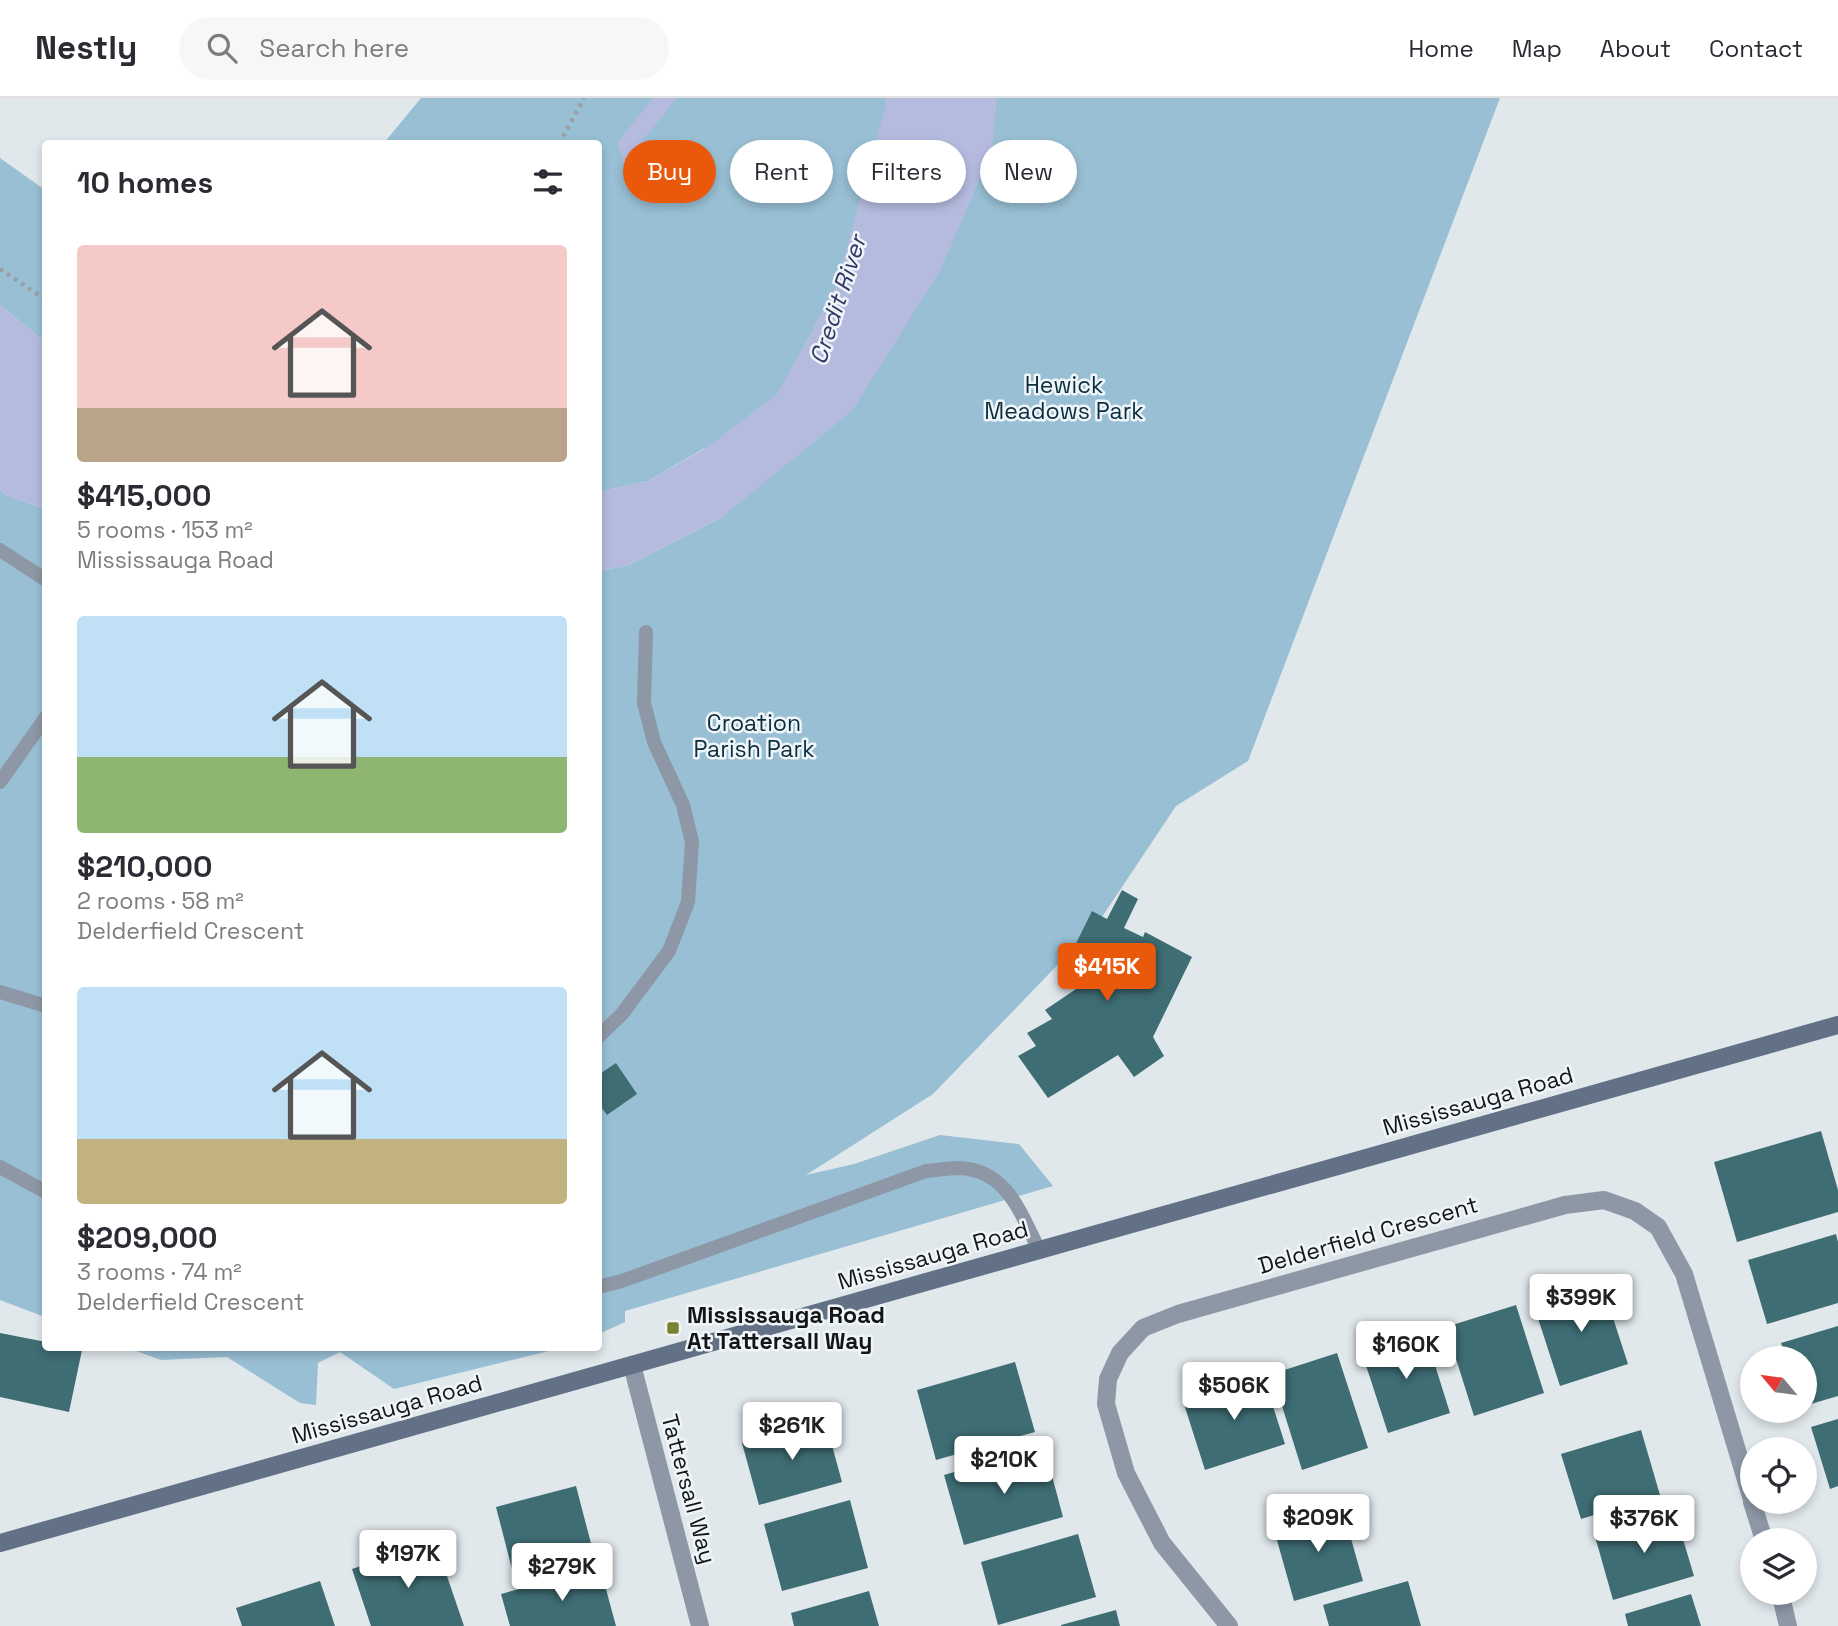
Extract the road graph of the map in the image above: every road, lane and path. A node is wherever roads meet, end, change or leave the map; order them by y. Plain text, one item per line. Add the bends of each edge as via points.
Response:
1 (584, 98) edge
2 (561, 140) edge
3 (0, 269) edge
4 (42, 297) edge
5 (0, 550) edge
6 (42, 577) edge
7 (646, 632) dead end
8 (42, 723) edge
9 (0, 782) edge
10 (0, 992) edge
11 (42, 1005) edge
12 (1838, 1025) edge
13 (602, 1033) edge
14 (0, 1167) edge
15 (42, 1190) edge
16 (1039, 1250) junction
17 (602, 1286) edge
18 (632, 1365) junction
19 (1740, 1461) edge
20 (0, 1543) edge
21 (1783, 1605) edge
22 (700, 1626) edge
23 (1229, 1626) edge
24 (1788, 1626) edge

1 - 2 path
3 - 4 path
5 - 6 lane
7 - 13 lane via 643,703 692,842 688,902 669,951
8 - 9 lane
10 - 11 lane
12 - 16 main road, Mississauga Road
14 - 15 lane
16 - 17 lane via 1014,1199 990,1176 961,1168 926,1171
16 - 18 main road, Mississauga Road
18 - 20 main road, Mississauga Road
18 - 22 street, Tattersall Way
19 - 23 street, Delderfield Crescent via 1684,1274 1658,1227 1635,1211 1604,1200 1564,1205 1178,1314 1143,1328 1120,1353 1108,1379 1106,1404 1126,1473 1162,1542
21 - 24 street

